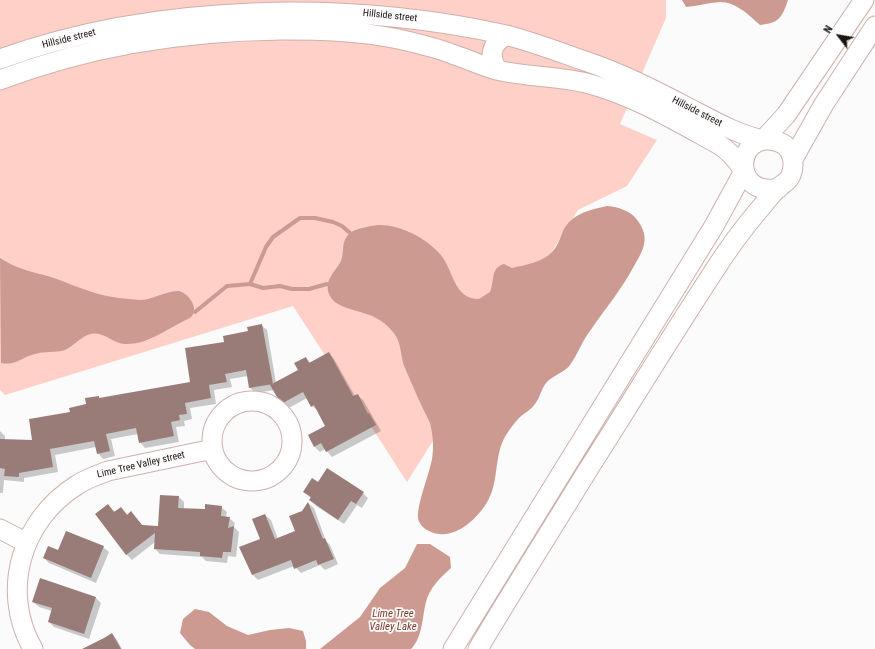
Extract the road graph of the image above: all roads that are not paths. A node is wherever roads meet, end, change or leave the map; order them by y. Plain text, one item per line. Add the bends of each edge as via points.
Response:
1 (864, 0) edge
2 (875, 26) edge
3 (506, 36) junction
4 (0, 59) edge
5 (498, 70) junction
6 (0, 80) edge
7 (763, 140) junction
8 (793, 159) junction
9 (744, 171) junction
10 (779, 188) junction
11 (213, 449) junction
12 (0, 529) edge
13 (27, 543) junction
14 (33, 649) edge
15 (453, 649) edge
16 (478, 649) edge

1 - 7 street via 786,115
2 - 8 street via 827,99
3 - 4 street, Hillside street via 440,22 387,15 306,10 259,11 127,25 70,38
3 - 5 street via 500,39 492,50 492,58
3 - 7 street, Hillside street via 619,74 727,128
5 - 6 street, Hillside street via 423,45 384,36 344,31 259,30 131,44 48,64
5 - 9 street, Hillside street via 585,83 630,98 728,150
7 - 8 street via 782,144
7 - 9 street via 750,148 744,162
8 - 10 street via 791,175
9 - 10 street via 748,179 762,189
9 - 15 street via 714,226
10 - 16 street via 741,231 724,255
11 - 11 street via 220,466 227,472 244,480 262,480 279,471 290,456 291,428 281,413 266,403 238,403 223,414 214,430
11 - 13 street, Lime Tree Valley street via 108,471 83,482 64,493 52,504 32,530
12 - 13 street
13 - 14 street, Lime Tree Valley street via 20,561 16,594 22,626

